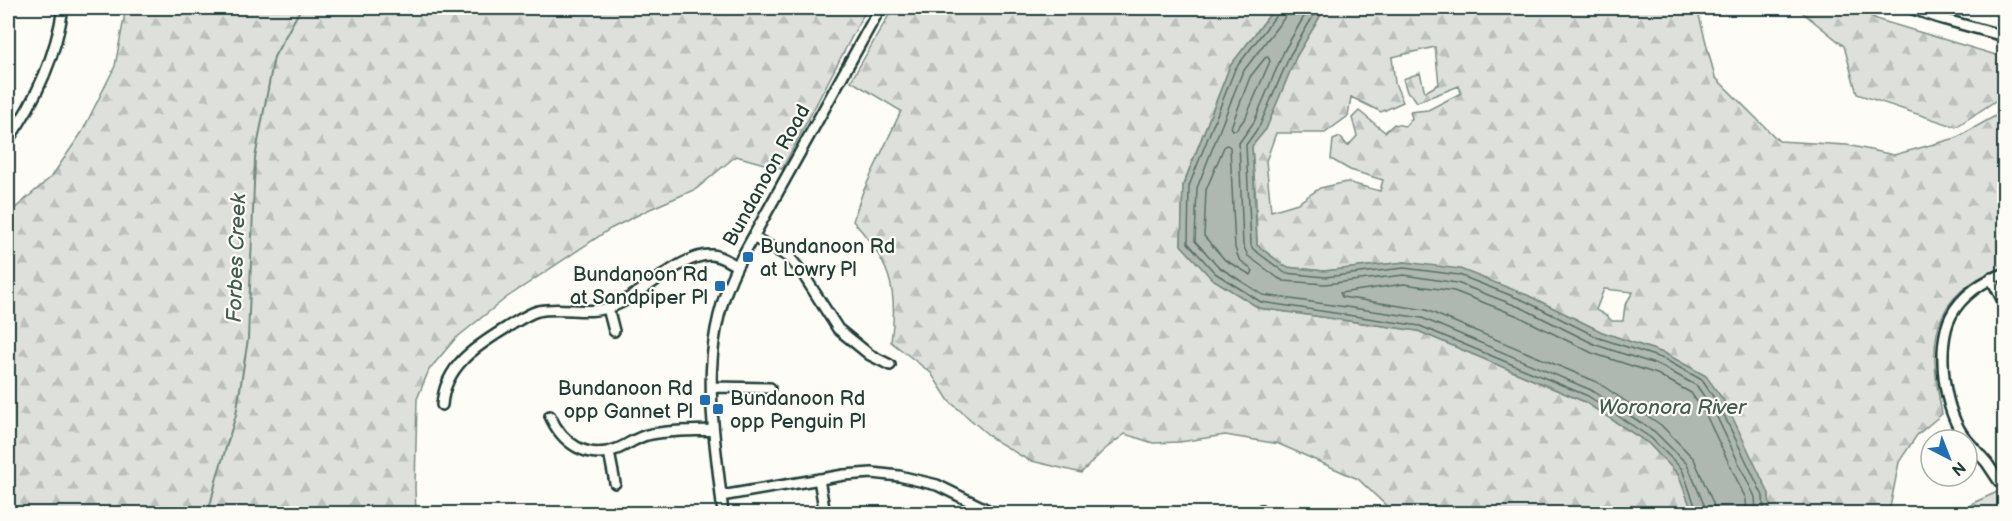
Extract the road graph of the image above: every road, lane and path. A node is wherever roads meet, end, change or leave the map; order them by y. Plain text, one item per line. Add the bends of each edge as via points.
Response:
1 (63, 8) edge
2 (880, 8) edge
3 (1910, 8) edge
4 (2004, 36) edge
5 (8, 140) edge
6 (753, 237) junction
7 (737, 266) junction
8 (2004, 274) edge
9 (1991, 278) junction
10 (2004, 303) edge
11 (608, 308) junction
12 (614, 331) dead end
13 (890, 365) dead end
14 (712, 387) junction
15 (770, 388) dead end
16 (442, 405) dead end
17 (550, 416) dead end
18 (1958, 428) edge
19 (712, 430) junction
20 (609, 452) junction
21 (1979, 454) edge
22 (2004, 478) edge
23 (819, 479) junction
24 (615, 483) dead end
25 (721, 496) junction
26 (723, 513) edge
27 (825, 513) edge
28 (996, 513) edge

1 - 5 street via 43,77
2 - 6 street, Bundanoon Road
3 - 4 street
6 - 7 street, Bundanoon Road
6 - 13 street via 789,257 838,329 870,355
7 - 11 street via 714,255 700,256
7 - 14 street, Bundanoon Road via 717,318
8 - 9 street
9 - 10 street
9 - 18 street via 1970,293 1951,316 1945,339 1946,392
11 - 12 street
11 - 16 street via 544,310 523,318 466,356 445,384
14 - 15 street
14 - 19 street, Bundanoon Road
17 - 20 street via 573,446 589,452
19 - 20 street via 658,433
19 - 25 street, Bundanoon Road
20 - 24 street
21 - 22 street via 1999,481
23 - 25 street
23 - 27 street
23 - 28 street via 860,473 905,477 949,490
25 - 26 street, Bundanoon Road

